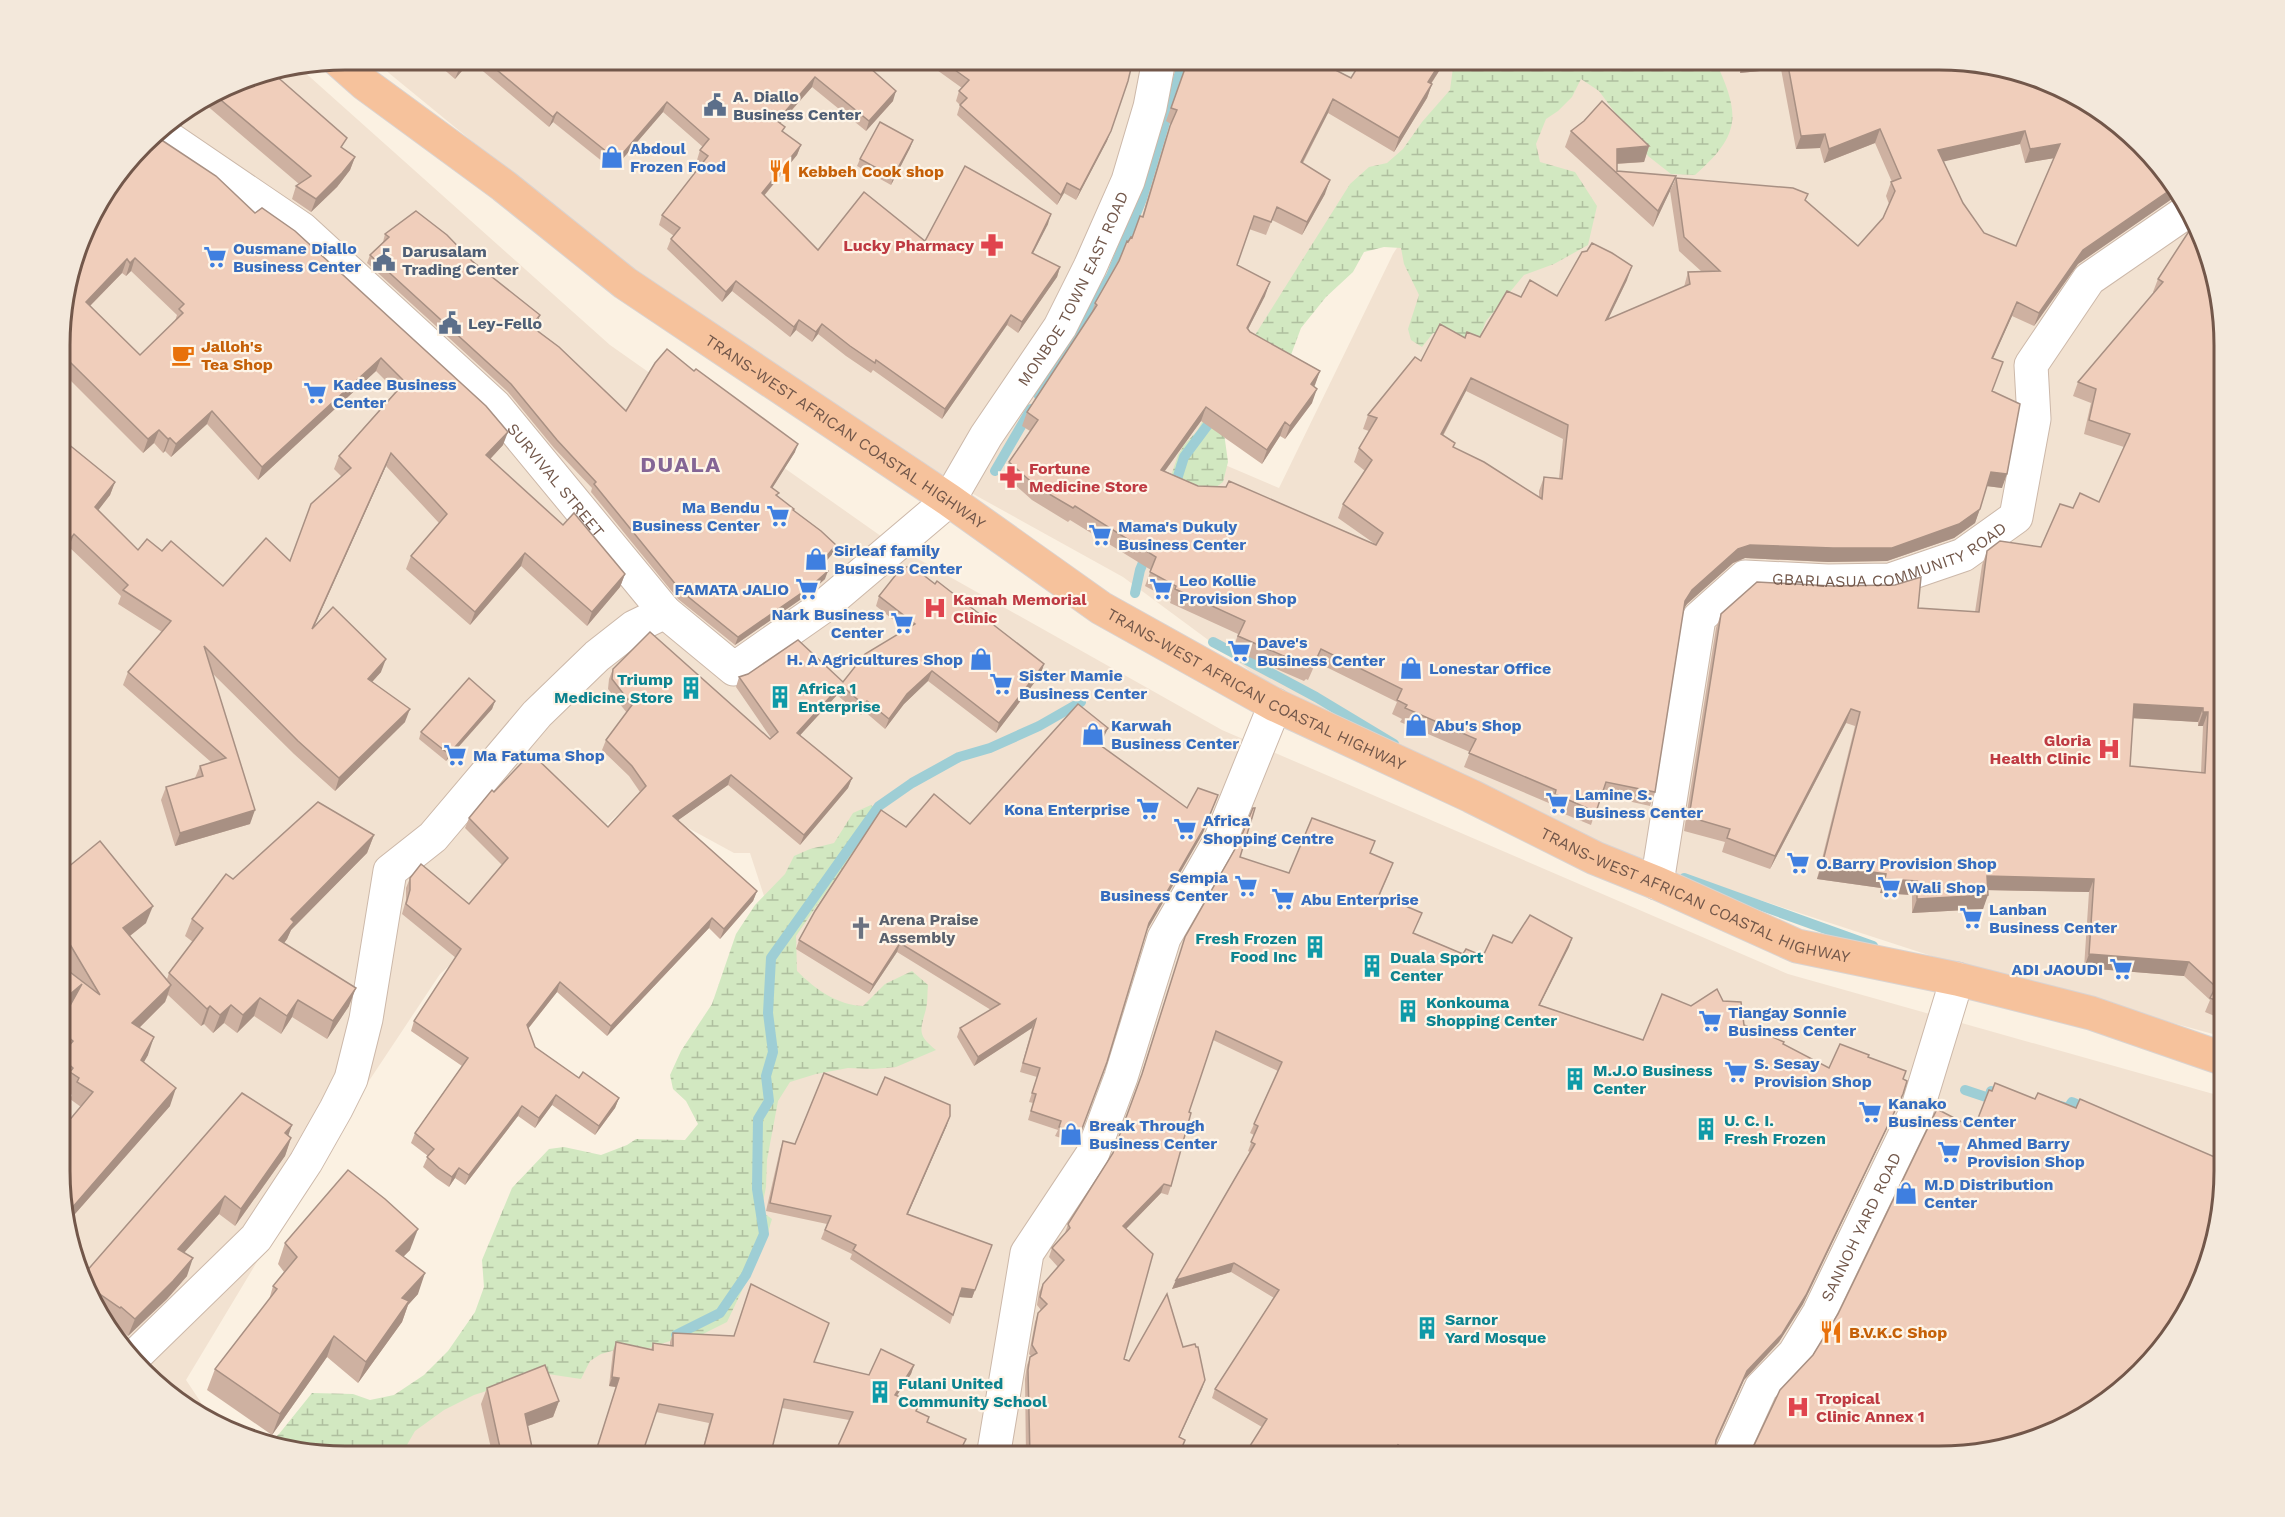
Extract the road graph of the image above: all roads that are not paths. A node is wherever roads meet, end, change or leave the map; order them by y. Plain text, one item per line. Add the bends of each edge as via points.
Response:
1 (349, 70) edge
2 (1157, 70) edge
3 (167, 137) edge
4 (2182, 215) edge
5 (949, 500) junction
6 (665, 612) junction
7 (1275, 705) junction
8 (1657, 883) junction
9 (1957, 979) junction
10 (2214, 1056) edge
11 (139, 1352) edge
12 (995, 1446) edge
13 (1735, 1446) edge

1 - 5 highway, TRANS-WEST AFRICAN COASTAL HIGHWAY via 625,283
2 - 5 street, MONBOE TOWN EAST ROAD via 1128,181 1090,267 1060,327 986,436
3 - 6 street, SURVIVAL STREET via 302,229 495,406
4 - 8 street, GBARLASUA COMMUNITY ROAD via 2089,279 2031,365 2034,419 2016,517 1963,555 1890,580 1745,577 1699,618
5 - 6 street, SURVIVAL STREET via 824,606 734,669
5 - 7 highway, TRANS-WEST AFRICAN COASTAL HIGHWAY via 1101,608
6 - 11 street via 634,627 597,656 537,714 433,837 390,871 366,1019 351,1079 336,1109 256,1238
7 - 8 highway, TRANS-WEST AFRICAN COASTAL HIGHWAY via 1595,858
7 - 12 street via 1220,841 1164,938 1092,1155 1027,1253
8 - 9 highway, TRANS-WEST AFRICAN COASTAL HIGHWAY via 1797,946
9 - 10 highway, TRANS-WEST AFRICAN COASTAL HIGHWAY via 2091,1013
9 - 13 street, SANNOH YARD ROAD via 1917,1110 1819,1313 1794,1354 1761,1388

